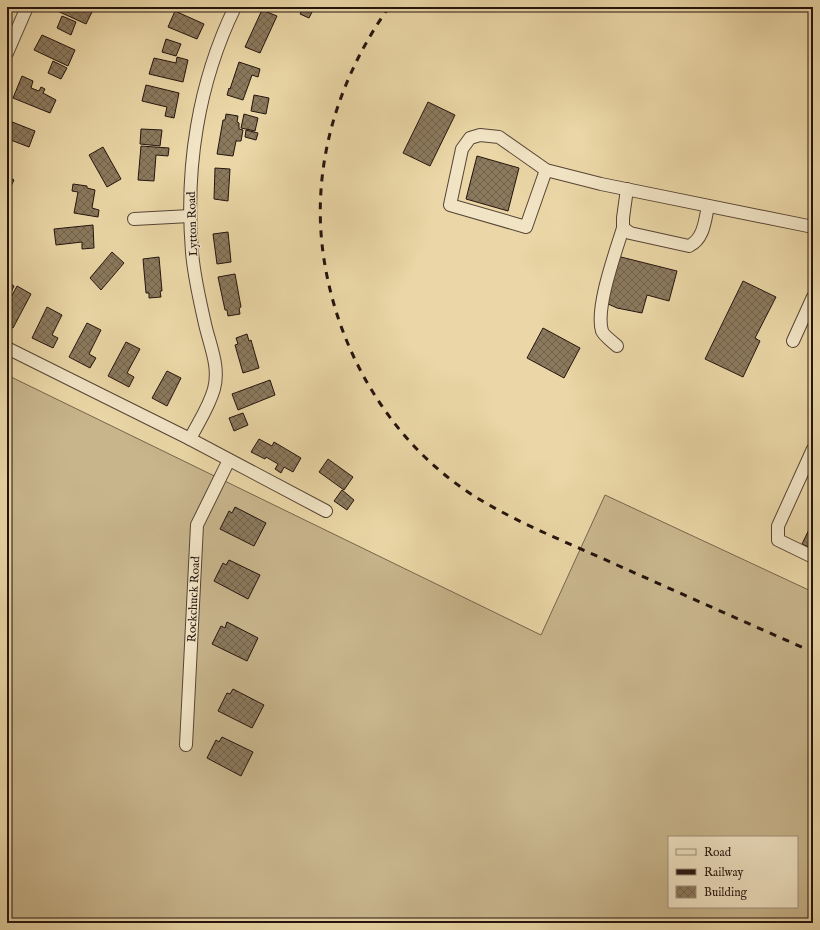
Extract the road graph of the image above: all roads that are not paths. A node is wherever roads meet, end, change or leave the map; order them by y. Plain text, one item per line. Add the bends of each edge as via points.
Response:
1 (27, 7) edge
2 (235, 7) edge
3 (7, 53) edge
4 (546, 170) junction
5 (627, 189) junction
6 (708, 206) junction
7 (190, 216) junction
8 (134, 219) dead end
9 (813, 227) edge
10 (623, 228) junction
11 (813, 296) edge
12 (793, 341) dead end
13 (617, 346) dead end
14 (7, 348) edge
15 (190, 439) junction
16 (813, 449) edge
17 (230, 460) junction
18 (326, 511) dead end
19 (813, 556) edge
20 (186, 745) dead end

1 - 3 street
2 - 7 street, Lytton Road via 213,62 203,98 195,139
4 - 4 street via 526,228 450,205 462,149 470,138 480,135 499,137
4 - 5 street
5 - 6 street
5 - 10 street
6 - 9 street
6 - 10 street via 701,235 696,243 689,246 630,233
7 - 8 street
7 - 15 street, Lytton Road via 198,295 215,360 216,376 209,402
10 - 13 street via 600,313 602,332
11 - 12 street
14 - 15 street
15 - 17 street
16 - 19 street via 778,526 778,540
17 - 18 street
17 - 20 street, Rockchuck Road via 197,525

